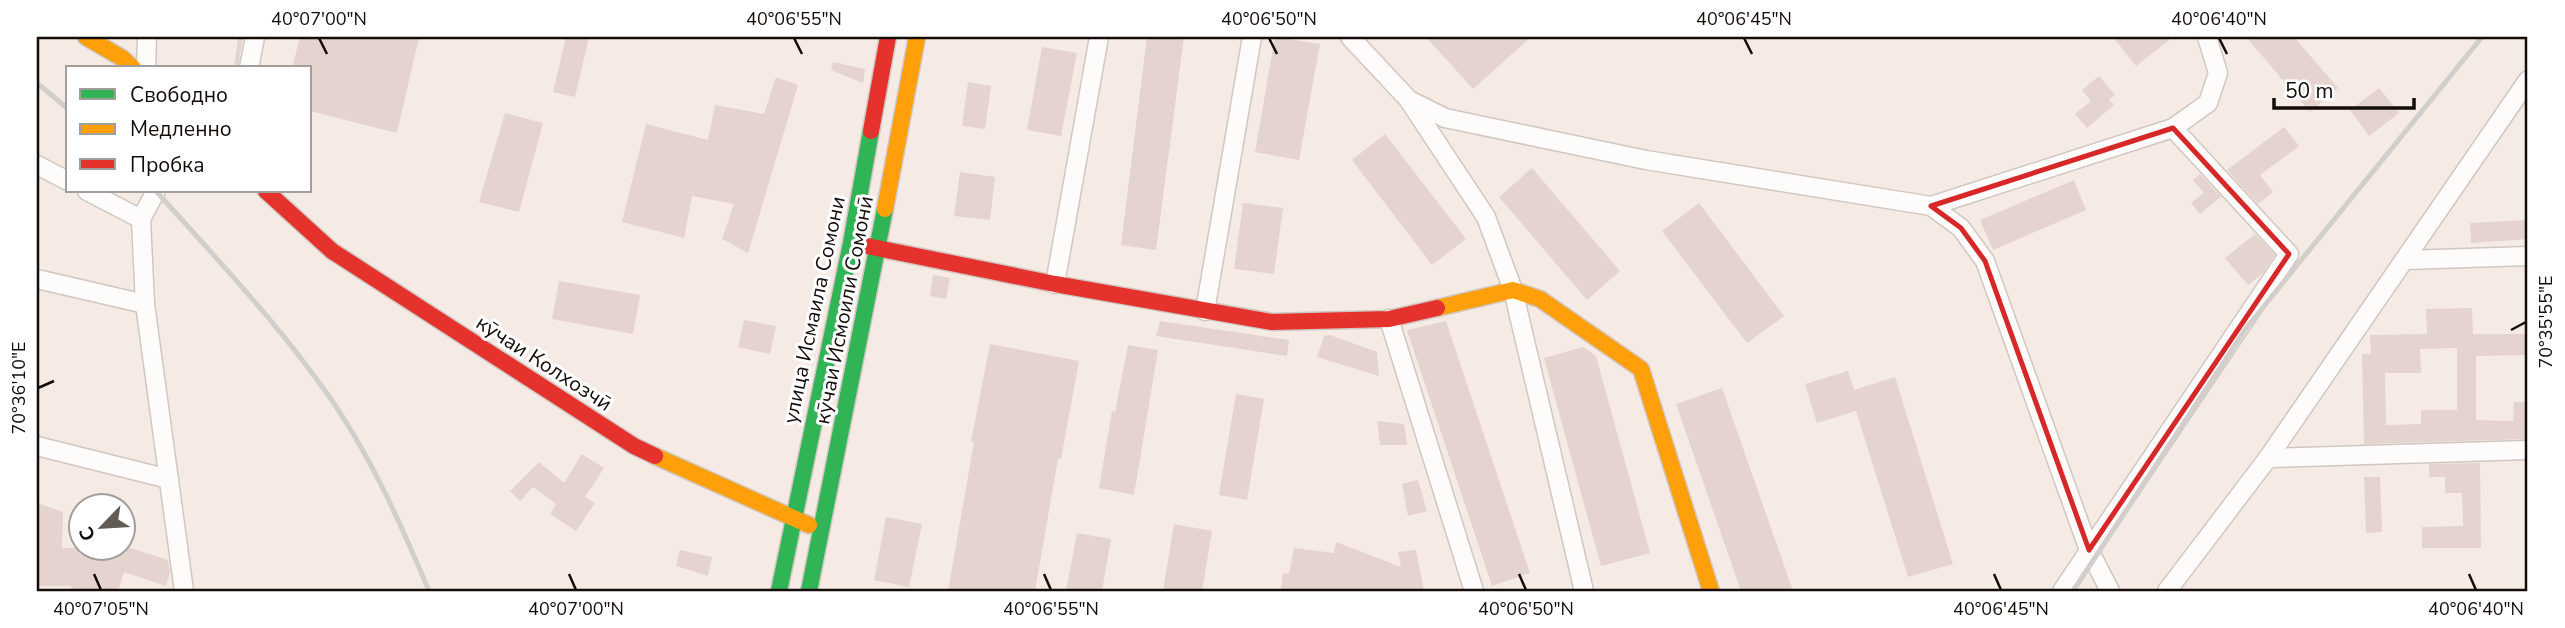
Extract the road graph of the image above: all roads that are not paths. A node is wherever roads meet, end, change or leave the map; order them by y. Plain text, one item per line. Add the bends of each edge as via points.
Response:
1 (86, 37) edge
2 (147, 37) edge
3 (255, 37) edge
4 (888, 37) edge
5 (917, 37) edge
6 (1099, 37) edge
7 (1252, 37) edge
8 (1350, 37) edge
9 (2207, 37) edge
10 (131, 66) edge
11 (146, 66) edge
12 (249, 66) edge
13 (2528, 80) edge
14 (1409, 100) junction
15 (2173, 128) junction
16 (37, 165) edge
17 (66, 180) edge
18 (89, 192) edge
19 (155, 192) edge
20 (267, 192) edge
21 (1931, 206) junction
22 (141, 219) junction
23 (851, 243) junction
24 (878, 249) junction
25 (2528, 256) edge
26 (2406, 260) junction
27 (37, 279) edge
28 (1055, 284) junction
29 (1513, 290) junction
30 (145, 304) junction
31 (1205, 311) junction
32 (1389, 319) junction
33 (37, 446) edge
34 (2528, 450) edge
35 (2268, 458) junction
36 (169, 479) junction
37 (793, 518) junction
38 (823, 531) junction
39 (2089, 550) junction
40 (184, 591) edge
41 (779, 591) edge
42 (809, 591) edge
43 (1474, 591) edge
44 (1584, 591) edge
45 (1711, 591) edge
46 (2062, 591) edge
47 (2110, 591) edge
48 (2167, 591) edge

1 - 10 main road
2 - 11 street
3 - 12 street
4 - 23 main road, улица Исмаила Сомони
5 - 24 main road, кӯчаи Исмоили Сомонӣ
6 - 28 street
7 - 31 street
8 - 14 street
9 - 15 street via 2217,73 2208,103
13 - 26 street
14 - 21 street via 1446,118 1646,160
14 - 29 street via 1486,217
15 - 21 street
15 - 39 street via 2289,254
16 - 17 street
18 - 22 street
19 - 22 street
20 - 37 main road, кӯчаи Колхозчӣ via 332,251 634,446
21 - 39 street via 1961,228 1985,261
22 - 30 street
23 - 24 main road
23 - 37 main road, улица Исмаила Сомони
24 - 28 main road
24 - 38 main road, кӯчаи Исмоили Сомонӣ
25 - 26 street
26 - 35 street
27 - 30 street
28 - 31 main road
29 - 32 main road
29 - 44 street
29 - 45 main road via 1540,299 1640,369
30 - 36 street
31 - 32 main road via 1272,322
32 - 43 street
33 - 36 street
34 - 35 street
35 - 48 street
36 - 40 street
37 - 38 main road, кӯчаи Колхозчӣ
37 - 41 main road, улица Исмаила Сомони
38 - 42 main road, кӯчаи Исмоили Сомонӣ
39 - 46 street
39 - 47 street

